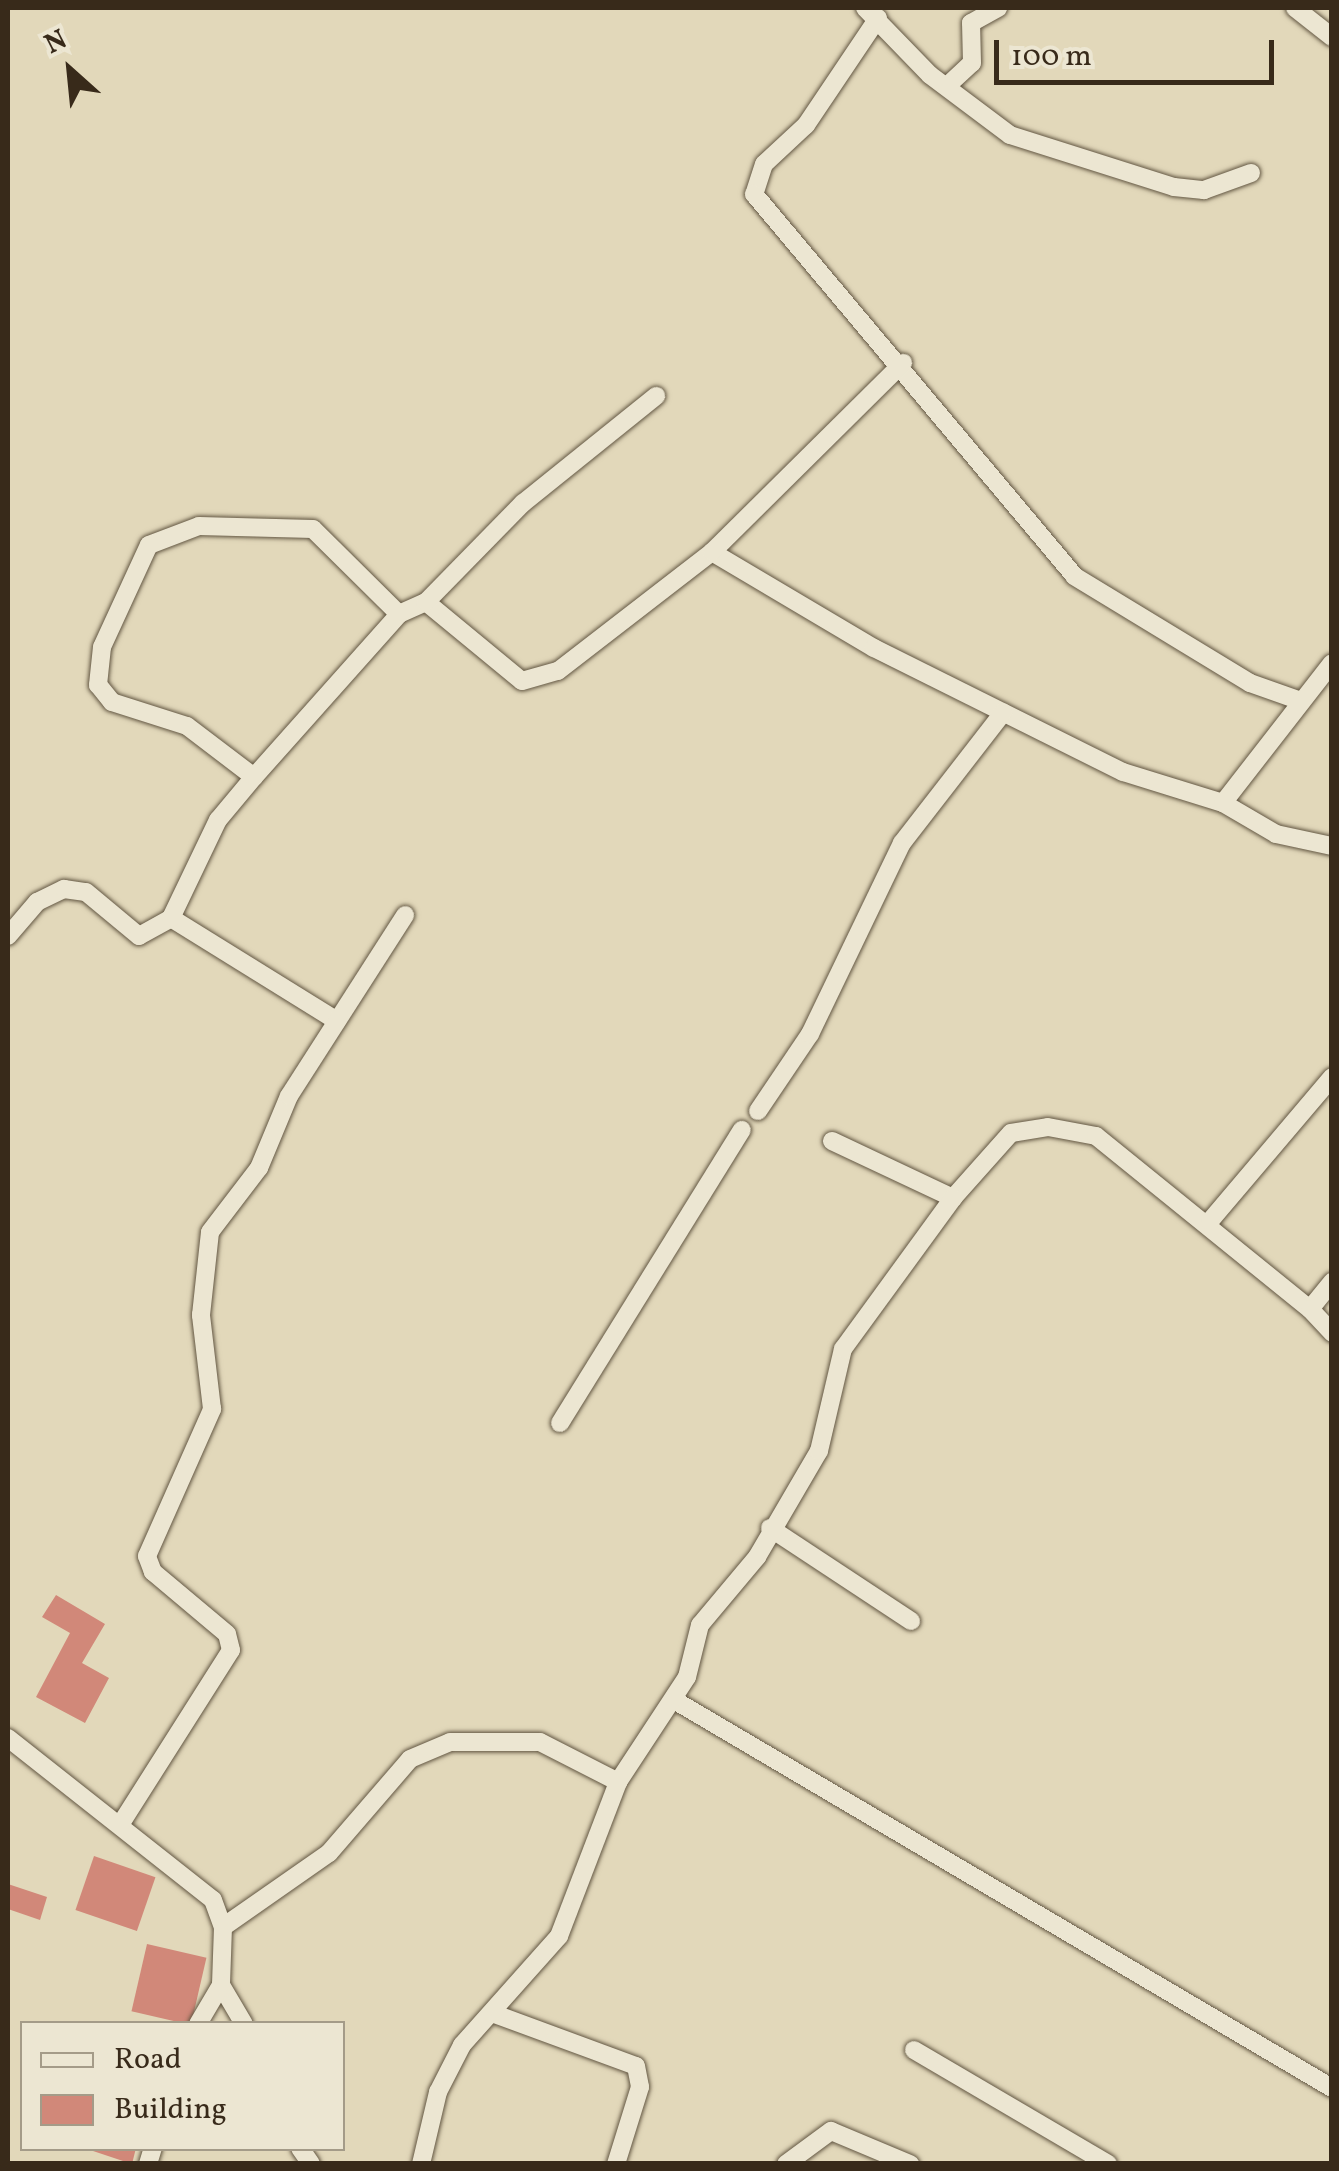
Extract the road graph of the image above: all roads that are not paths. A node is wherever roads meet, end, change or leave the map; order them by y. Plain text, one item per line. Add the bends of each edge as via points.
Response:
1 (998, 8) edge
2 (1295, 8) edge
3 (872, 12) edge
4 (1332, 37) edge
5 (947, 86) junction
6 (1252, 173) dead end
7 (904, 363) junction
8 (656, 396) dead end
9 (712, 552) junction
10 (426, 602) junction
11 (400, 614) junction
12 (1332, 663) edge
13 (1298, 700) junction
14 (1003, 713) junction
15 (254, 777) junction
16 (1224, 803) junction
17 (1332, 846) edge
18 (405, 916) dead end
19 (172, 918) junction
20 (8, 936) edge
21 (337, 1021) junction
22 (1332, 1077) edge
23 (758, 1111) dead end
24 (742, 1130) dead end
25 (832, 1141) dead end
26 (953, 1198) junction
27 (1210, 1221) junction
28 (1332, 1282) edge
29 (1310, 1309) junction
30 (1332, 1332) edge
31 (560, 1423) dead end
32 (770, 1528) junction
33 (911, 1621) dead end
34 (674, 1700) junction
35 (8, 1738) edge
36 (618, 1782) junction
37 (120, 1825) junction
38 (223, 1926) junction
39 (221, 1986) junction
40 (492, 2012) junction
41 (200, 2021) edge
42 (242, 2021) edge
43 (914, 2050) dead end
44 (1332, 2088) edge
45 (421, 2164) edge
46 (616, 2164) edge
47 (786, 2164) edge
48 (910, 2164) edge
49 (1108, 2164) edge

1 - 5 street via 971,23 972,63
2 - 4 street
3 - 5 street
3 - 7 street via 838,82 753,183
5 - 6 street via 993,127 1142,181 1204,190
7 - 9 street
7 - 13 street via 1074,576 1250,683
8 - 10 street via 523,502
9 - 10 street via 558,671 522,681
9 - 14 street
10 - 11 street
11 - 15 street
11 - 15 street via 313,529 199,526 149,544 102,647 98,684 112,702 187,726
12 - 13 street
13 - 16 street
14 - 16 street via 1123,772
14 - 23 street via 902,842 810,1034
15 - 19 street via 218,820
16 - 17 street via 1276,834
18 - 21 street
19 - 20 street via 139,936 86,892 64,889 37,902
19 - 21 street
21 - 37 street via 289,1096 259,1168 210,1232 201,1315 212,1410 147,1556 153,1572 227,1634 231,1650
22 - 27 street
24 - 31 street
25 - 26 street
26 - 27 street via 1012,1132 1048,1127 1116,1147
26 - 32 street via 843,1349 819,1451
27 - 29 street
28 - 29 street
29 - 30 street
32 - 33 street
32 - 34 street via 700,1624
34 - 36 street
34 - 44 street
35 - 37 street
36 - 38 street via 540,1742 450,1742 410,1759 329,1852
36 - 40 street via 559,1936
37 - 38 street via 204,1889
38 - 39 street
39 - 41 street
39 - 42 street
40 - 45 street via 438,2092
40 - 46 street via 636,2066 640,2087
43 - 49 street
47 - 48 street via 831,2130

